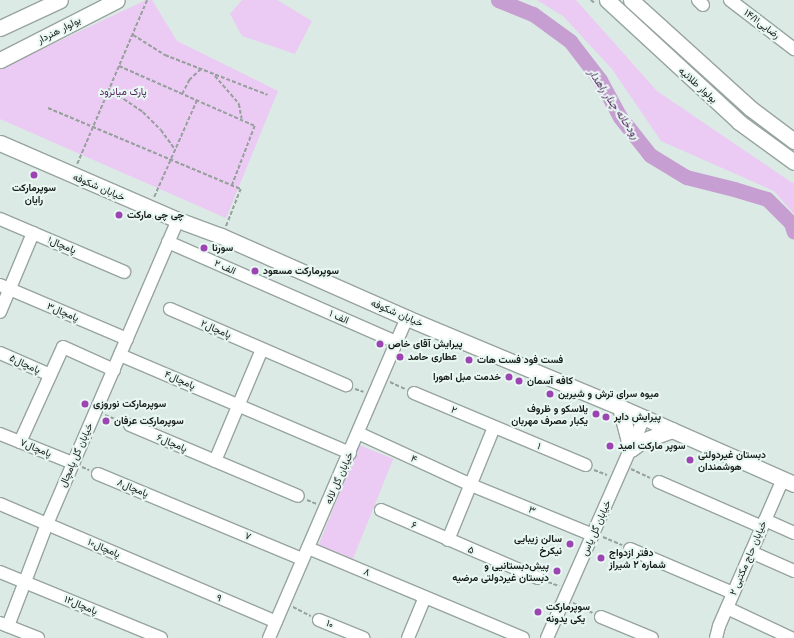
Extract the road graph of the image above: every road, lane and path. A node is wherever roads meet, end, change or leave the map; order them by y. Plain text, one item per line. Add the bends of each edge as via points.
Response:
1 (60, 0) edge
2 (117, 0) edge
3 (147, 0) edge
4 (607, 0) edge
5 (631, 0) edge
6 (730, 0) edge
7 (1, 26) edge
8 (132, 35) junction
9 (794, 49) edge
10 (0, 60) edge
11 (700, 65) junction
12 (119, 66) junction
13 (201, 69) junction
14 (214, 74) junction
15 (688, 76) junction
16 (109, 89) junction
17 (182, 94) junction
18 (268, 95) dead end
19 (197, 100) junction
20 (48, 108) dead end
21 (242, 120) junction
22 (93, 127) junction
23 (794, 141) edge
24 (0, 144) edge
25 (175, 149) junction
26 (171, 159) junction
27 (794, 162) edge
28 (72, 175) junction
29 (232, 186) junction
30 (149, 208) junction
31 (0, 219) edge
32 (178, 220) junction
33 (33, 233) junction
34 (221, 236) junction
35 (168, 242) junction
36 (124, 272) dead end
37 (5, 287) edge
38 (282, 292) joint
39 (170, 309) dead end
40 (0, 312) edge
41 (407, 318) junction
42 (127, 339) junction
43 (396, 342) junction
44 (262, 349) junction
45 (0, 353) edge
46 (120, 355) junction
47 (114, 370) junction
48 (50, 375) junction
49 (381, 377) junction
50 (346, 385) joint
51 (414, 393) joint
52 (373, 396) junction
53 (239, 404) junction
54 (620, 407) junction
55 (96, 411) junction
56 (644, 418) junction
57 (130, 425) joint
58 (494, 427) junction
59 (672, 430) junction
60 (358, 433) junction
61 (0, 434) edge
62 (20, 442) junction
63 (631, 449) junction
64 (350, 453) junction
65 (215, 461) junction
66 (73, 463) junction
67 (585, 466) joint
68 (624, 466) junction
69 (98, 474) joint
70 (618, 480) junction
71 (659, 482) joint
72 (789, 482) edge
73 (471, 485) junction
74 (298, 496) joint
75 (0, 504) edge
76 (326, 508) junction
77 (381, 510) dead end
78 (193, 513) joint
79 (47, 524) junction
80 (763, 524) junction
81 (794, 533) edge
82 (593, 534) junction
83 (448, 540) junction
84 (308, 548) junction
85 (630, 549) joint
86 (751, 552) junction
87 (302, 559) junction
88 (0, 572) edge
89 (794, 572) edge
90 (161, 573) joint
91 (538, 578) joint
92 (23, 582) junction
93 (566, 594) junction
94 (733, 594) junction
95 (425, 597) junction
96 (284, 603) junction
97 (727, 608) junction
98 (601, 616) joint
99 (319, 620) joint
100 (276, 622) junction
101 (4, 624) edge
102 (38, 638) edge
103 (161, 638) edge
104 (269, 638) edge
105 (363, 638) edge
106 (408, 638) edge
107 (523, 638) edge
108 (546, 638) edge
109 (652, 638) edge
110 (716, 638) edge
111 (791, 638) edge

1 - 7 main road
2 - 10 main road, بولوار هنردار
3 - 8 path
4 - 15 main road, بولوار طلائیه
5 - 11 main road, بولوار طلائیه
6 - 9 street, رضایی۱۴/۱۱
8 - 12 path
8 - 13 path via 165,55
11 - 15 main road
11 - 23 main road, بولوار طلائیه via 750,108
12 - 16 path
12 - 17 path
13 - 14 path
13 - 17 path via 189,80
14 - 18 path
14 - 21 path via 239,104
15 - 27 main road, بولوار طلائیه via 739,122
16 - 22 path
16 - 25 path via 142,112
17 - 19 path
19 - 21 path
19 - 25 path
20 - 22 path
21 - 29 path via 255,126
22 - 26 path
22 - 28 path
24 - 28 main road, خیابان شکوفه
25 - 26 path
26 - 29 path
26 - 30 path
28 - 30 main road, خیابان شکوفه
29 - 34 path via 241,189
30 - 32 main road, خیابان شکوفه
31 - 33 street, پامچال۱
32 - 34 main road, خیابان شکوفه
32 - 35 street, خیابان گل پامچال
33 - 36 street, پامچال۱
33 - 37 street
34 - 41 main road, خیابان شکوفه
35 - 38 street, ۲ الف
35 - 42 street, خیابان گل پامچال
37 - 40 street
37 - 42 street, پامچال۳
38 - 43 street, ۱ الف
39 - 44 street, پامچال۲
41 - 43 street, خیابان گل لاله
41 - 54 main road, خیابان شکوفه
42 - 46 street, خیابان گل پامچال
43 - 49 street, خیابان گل لاله
44 - 50 street
44 - 53 street
45 - 48 street, پامچال۵
46 - 47 street, خیابان گل پامچال
46 - 53 street, پامچال۴
47 - 48 street via 63,347
47 - 55 street, خیابان گل پامچال
48 - 62 street
49 - 51 path
49 - 52 street, خیابان گل لاله
50 - 52 path
51 - 58 street, ۲
52 - 60 street, خیابان گل لاله
53 - 64 street
53 - 65 street
54 - 56 main road, خیابان شکوفه
54 - 63 main road
55 - 57 path
55 - 66 street, خیابان گل پامچال
56 - 59 main road, خیابان شکوفه
56 - 63 street, خیابان گل یاس
57 - 65 street, پامچال۶
58 - 67 street, ۱
58 - 73 street
59 - 63 main road via 642,441
59 - 72 main road, خیابان شکوفه
60 - 64 street, خیابان گل لاله
60 - 73 street, ۴
61 - 62 street, پامچال۷
62 - 66 street, پامچال۷
63 - 68 street, خیابان گل یاس
64 - 76 street, خیابان گل لاله
65 - 74 street
66 - 69 path
66 - 79 street, خیابان گل پامچال
67 - 70 path
68 - 70 street, خیابان گل یاس
68 - 71 path
69 - 78 street, پامچال۸
70 - 82 street, خیابان گل یاس
71 - 80 street
72 - 80 street, خیابان حاج مکتبی ۲
73 - 82 street, ۳
73 - 83 street
74 - 76 path
75 - 79 street, پامچال۱۰
76 - 84 street, خیابان گل لاله
77 - 83 street, ۶
78 - 87 street, ۷
79 - 90 street, پامچال۱۰
79 - 92 street, خیابان گل پامچال
80 - 81 street
80 - 86 street, خیابان حاج مکتبی ۲
82 - 85 path
82 - 93 street, خیابان گل یاس
83 - 91 street, ۵
84 - 87 street, خیابان گل لاله
84 - 95 street, ۸
85 - 94 street
86 - 89 street
86 - 94 street, خیابان حاج مکتبی ۲
87 - 96 street, خیابان گل لاله
88 - 92 street, پامچال۱۲
90 - 100 street, ۹
91 - 93 path
92 - 101 street, خیابان گل پامچال
92 - 103 street, پامچال۱۲
93 - 98 path
93 - 108 street, خیابان گل یاس
94 - 97 street, خیابان حاج مکتبی ۲
95 - 106 street
95 - 107 street
96 - 99 path
96 - 100 street, خیابان گل لاله
97 - 110 street, خیابان حاج مکتبی ۲
97 - 111 street
98 - 109 street
99 - 105 street, ۱۰
100 - 104 street, خیابان گل لاله
101 - 102 street

